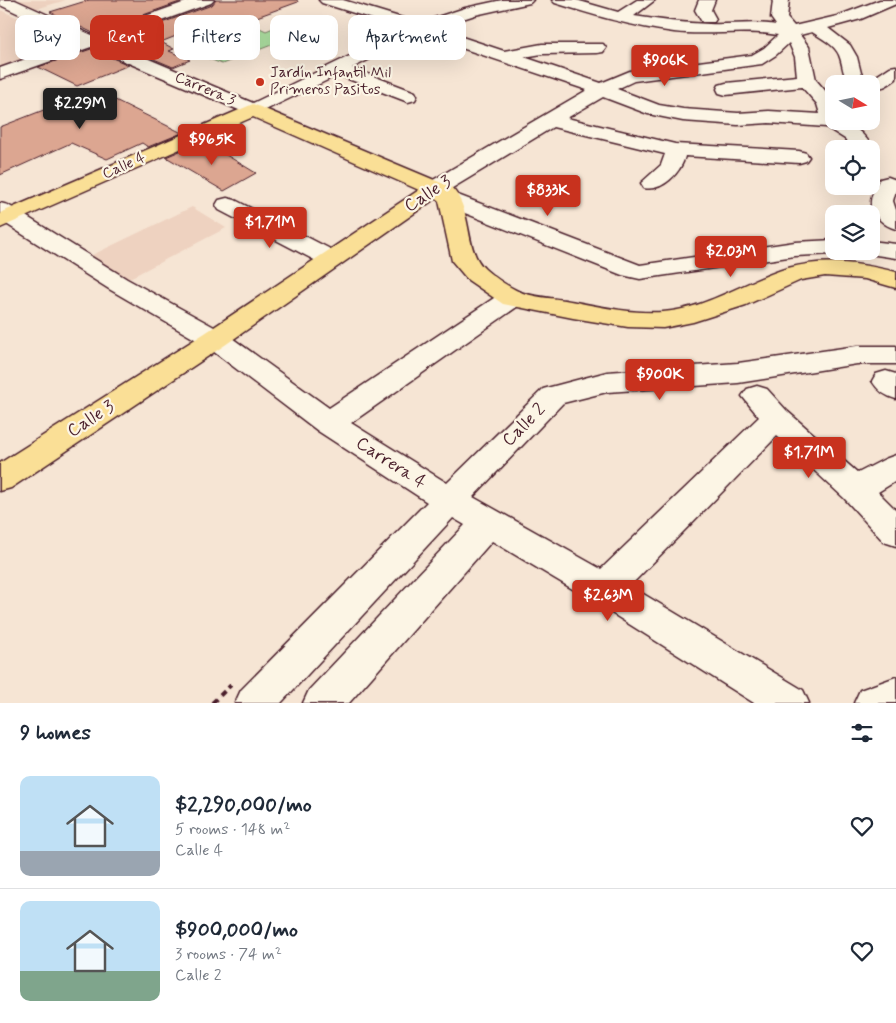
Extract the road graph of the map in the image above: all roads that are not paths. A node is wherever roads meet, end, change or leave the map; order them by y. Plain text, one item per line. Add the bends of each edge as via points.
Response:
1 (2, 0) edge
2 (206, 0) edge
3 (327, 0) edge
4 (525, 0) edge
5 (560, 0) edge
6 (781, 0) edge
7 (642, 3) edge
8 (890, 9) edge
9 (664, 10) dead end
10 (706, 10) edge
11 (683, 11) dead end
12 (164, 15) edge
13 (376, 15) edge
14 (459, 15) edge
15 (620, 18) junction
16 (815, 27) junction
17 (790, 32) junction
18 (90, 41) edge
19 (90, 41) edge
20 (466, 44) edge
21 (597, 48) dead end
22 (503, 56) junction
23 (136, 60) edge
24 (353, 60) edge
25 (336, 68) junction
26 (895, 73) edge
27 (0, 74) edge
28 (807, 81) junction
29 (602, 89) junction
30 (726, 89) dead end
31 (408, 96) dead end
32 (825, 102) edge
33 (253, 110) junction
34 (550, 120) junction
35 (825, 121) edge
36 (844, 130) edge
37 (856, 140) edge
38 (675, 150) junction
39 (799, 156) dead end
40 (880, 170) edge
41 (652, 183) dead end
42 (892, 188) edge
43 (443, 193) junction
44 (227, 205) dead end
45 (3, 216) edge
46 (896, 222) edge
47 (825, 248) edge
48 (880, 249) edge
49 (896, 251) edge
50 (331, 259) junction
51 (896, 280) edge
52 (512, 298) junction
53 (214, 339) junction
54 (893, 375) edge
55 (329, 423) junction
56 (896, 467) edge
57 (0, 479) edge
58 (855, 489) junction
59 (450, 500) junction
60 (488, 522) junction
61 (896, 532) edge
62 (604, 590) junction
63 (896, 695) edge
64 (255, 703) edge
65 (323, 703) edge
66 (789, 703) edge
67 (874, 703) edge

1 - 18 street, Carrera 3
2 - 12 street
3 - 13 street
4 - 14 street, Calle 4
5 - 15 street
6 - 17 street via 779,18
7 - 9 street
7 - 15 street
8 - 16 street via 870,11
10 - 11 street
15 - 17 street via 675,28 759,27
16 - 17 street
16 - 26 street via 841,45 849,57 851,72 859,82 880,83
17 - 28 street via 804,57
17 - 29 street, Calle 3 via 779,46 756,60 630,76
19 - 27 street
20 - 22 street
21 - 22 street via 542,49
22 - 29 street
23 - 33 street, Carrera 3
24 - 25 street, Calle 4
25 - 31 street
25 - 33 street, Calle 4
28 - 30 street
28 - 32 street
29 - 34 street, Calle 3
29 - 35 street via 656,110 683,115
33 - 43 main road, Carrera 3
33 - 45 main road, Calle 4
34 - 38 street
34 - 43 street, Calle 3
36 - 37 street
38 - 39 street
38 - 41 street via 675,161
40 - 42 street
42 - 46 street via 881,202 882,208
43 - 47 street, Carrera 3 via 631,270 647,272
43 - 50 main road, Calle 3
43 - 52 main road via 464,261 477,275
44 - 50 street
45 - 53 street, Carrera 4
48 - 49 street
50 - 53 main road, Calle 3
51 - 52 main road via 866,272 833,270 795,274 737,299 663,320 628,319
52 - 55 street
53 - 55 street, Carrera 4
53 - 57 main road, Calle 3
54 - 59 street, Calle 2 via 857,355 738,373 607,382 553,396
55 - 59 street, Carrera 4
56 - 58 street
58 - 61 street
58 - 62 street via 766,407
59 - 60 street, Carrera 4
59 - 64 street, Calle 2
60 - 62 street, Carrera 4
60 - 65 street
62 - 66 street, Carrera 4
63 - 67 street

